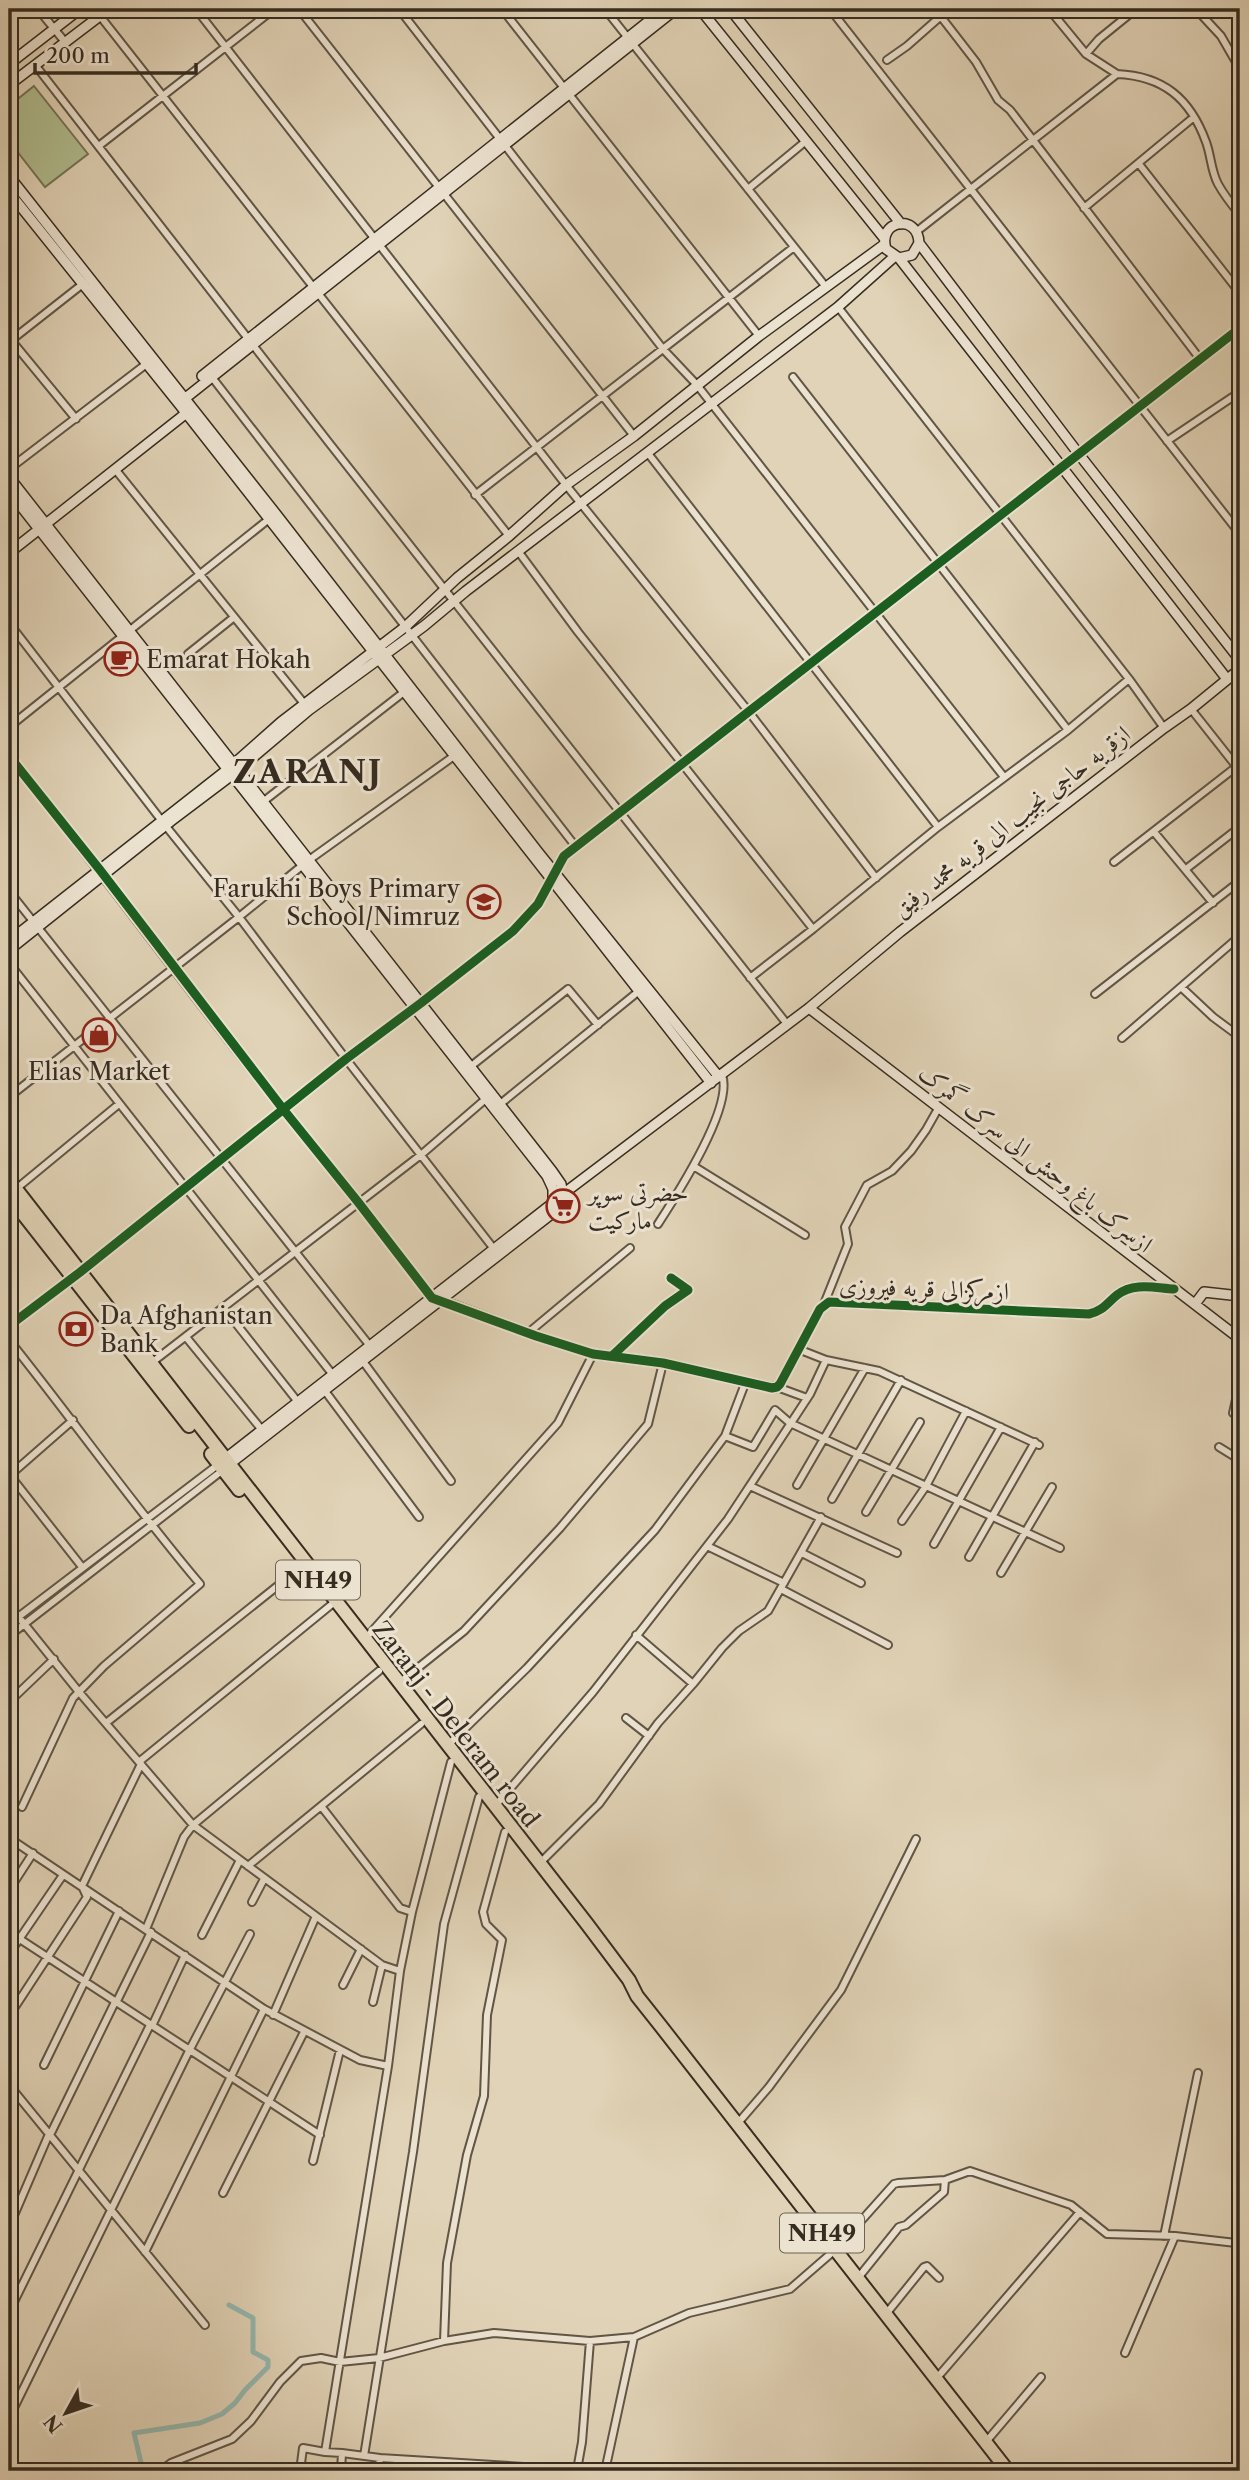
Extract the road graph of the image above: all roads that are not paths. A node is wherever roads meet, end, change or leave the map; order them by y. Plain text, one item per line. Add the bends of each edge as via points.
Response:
1 (38, 9) edge
2 (80, 9) edge
3 (108, 9) edge
4 (197, 9) edge
5 (274, 9) edge
6 (299, 9) edge
7 (399, 9) edge
8 (502, 9) edge
9 (605, 9) edge
10 (664, 9) edge
11 (676, 9) edge
12 (700, 9) edge
13 (730, 9) edge
14 (830, 9) edge
15 (935, 9) edge
16 (1049, 9) edge
17 (1136, 9) edge
18 (1196, 9) edge
19 (100, 16) junction
20 (941, 16) junction
21 (54, 29) junction
22 (631, 41) junction
23 (65, 42) junction
24 (226, 47) junction
25 (1087, 54) junction
26 (887, 60) dead end
27 (9, 64) edge
28 (36, 66) junction
29 (1240, 69) edge
30 (1117, 74) junction
31 (9, 85) edge
32 (567, 92) junction
33 (161, 96) junction
34 (1194, 117) junction
35 (806, 141) junction
36 (504, 142) junction
37 (1033, 142) junction
38 (100, 145) junction
39 (1139, 164) junction
40 (9, 176) edge
41 (748, 189) junction
42 (971, 189) junction
43 (442, 191) junction
44 (9, 192) edge
45 (1084, 208) junction
46 (1240, 215) edge
47 (901, 224) junction
48 (916, 232) junction
49 (884, 241) junction
50 (377, 242) junction
51 (919, 243) junction
52 (794, 247) junction
53 (896, 257) junction
54 (90, 278) junction
55 (82, 285) junction
56 (826, 287) junction
57 (315, 291) junction
58 (1240, 293) edge
59 (728, 298) junction
60 (838, 307) junction
61 (1240, 328) edge
62 (759, 336) junction
63 (10, 341) edge
64 (251, 342) junction
65 (663, 349) junction
66 (1200, 359) junction
67 (145, 365) junction
68 (211, 376) junction
69 (793, 377) dead end
70 (697, 385) junction
71 (1240, 392) edge
72 (602, 396) junction
73 (180, 399) junction
74 (711, 405) junction
75 (1139, 406) junction
76 (189, 410) junction
77 (76, 419) junction
78 (634, 436) junction
79 (1167, 441) junction
80 (538, 446) junction
81 (647, 453) junction
82 (1078, 453) junction
83 (1062, 466) junction
84 (115, 469) junction
85 (9, 470) edge
86 (9, 477) edge
87 (566, 485) junction
88 (9, 491) edge
89 (475, 495) junction
90 (581, 504) junction
91 (1002, 516) junction
92 (269, 519) junction
93 (42, 526) junction
94 (1240, 534) edge
95 (509, 536) junction
96 (518, 551) junction
97 (9, 553) edge
98 (939, 565) junction
99 (199, 575) junction
100 (444, 590) junction
101 (455, 601) junction
102 (875, 614) junction
103 (233, 618) junction
104 (9, 622) edge
105 (408, 631) junction
106 (126, 633) junction
107 (379, 653) junction
108 (188, 654) dead end
109 (1240, 660) edge
110 (810, 664) junction
111 (1240, 669) edge
112 (1129, 678) junction
113 (1227, 679) junction
114 (58, 687) junction
115 (404, 692) junction
116 (307, 707) junction
117 (1191, 709) junction
118 (749, 712) junction
119 (9, 727) edge
120 (1164, 728) junction
121 (1068, 730) junction
122 (454, 755) junction
123 (9, 756) edge
124 (681, 764) junction
125 (1239, 768) edge
126 (234, 769) junction
127 (1004, 777) junction
128 (264, 801) junction
129 (621, 811) junction
130 (163, 823) junction
131 (938, 827) junction
132 (1240, 827) edge
133 (1154, 832) junction
134 (576, 847) junction
135 (306, 862) junction
136 (1114, 862) dead end
137 (1186, 869) junction
138 (102, 873) junction
139 (553, 876) junction
140 (876, 878) junction
141 (1240, 881) edge
142 (9, 891) edge
143 (1213, 903) junction
144 (239, 917) junction
145 (36, 925) junction
146 (813, 929) junction
147 (1240, 936) edge
148 (9, 941) edge
149 (9, 950) edge
150 (9, 963) edge
151 (174, 966) junction
152 (750, 978) junction
153 (1181, 987) junction
154 (639, 992) junction
155 (1095, 994) dead end
156 (418, 1006) junction
157 (809, 1008) junction
158 (108, 1017) junction
159 (787, 1024) junction
160 (597, 1025) junction
161 (1240, 1037) edge
162 (1122, 1038) dead end
163 (74, 1046) junction
164 (345, 1059) junction
165 (470, 1067) junction
166 (717, 1079) junction
167 (9, 1097) edge
168 (489, 1097) junction
169 (119, 1104) junction
170 (499, 1105) junction
171 (939, 1107) junction
172 (283, 1109) junction
173 (422, 1154) junction
174 (221, 1158) junction
175 (695, 1167) junction
176 (186, 1188) junction
177 (11, 1189) edge
178 (559, 1197) junction
179 (358, 1202) junction
180 (658, 1224) dead end
181 (805, 1235) dead end
182 (630, 1248) dead end
183 (494, 1249) junction
184 (295, 1251) junction
185 (76, 1276) junction
186 (671, 1278) dead end
187 (256, 1280) junction
188 (1174, 1289) junction
189 (1240, 1296) edge
190 (436, 1299) junction
191 (824, 1304) junction
192 (1195, 1304) junction
193 (223, 1307) junction
194 (9, 1325) edge
195 (528, 1333) junction
196 (186, 1337) junction
197 (1240, 1339) edge
198 (9, 1340) edge
199 (370, 1346) junction
200 (798, 1349) junction
201 (593, 1354) junction
202 (612, 1356) junction
203 (362, 1360) junction
204 (826, 1360) junction
205 (663, 1363) junction
206 (147, 1366) junction
207 (865, 1368) junction
208 (333, 1374) junction
209 (901, 1380) junction
210 (746, 1381) junction
211 (1240, 1381) edge
212 (777, 1387) junction
213 (325, 1391) junction
214 (807, 1398) junction
215 (298, 1402) junction
216 (966, 1411) junction
217 (1233, 1413) dead end
218 (73, 1420) junction
219 (920, 1422) dead end
220 (790, 1423) junction
221 (1001, 1427) junction
222 (262, 1430) junction
223 (724, 1436) junction
224 (824, 1439) junction
225 (1219, 1447) dead end
226 (858, 1454) junction
227 (1240, 1460) edge
228 (224, 1464) junction
229 (892, 1470) junction
230 (9, 1475) edge
231 (451, 1481) dead end
232 (797, 1485) dead end
233 (750, 1486) junction
234 (926, 1486) junction
235 (1052, 1487) dead end
236 (832, 1499) dead end
237 (959, 1502) junction
238 (866, 1511) dead end
239 (145, 1517) junction
240 (419, 1517) dead end
241 (821, 1517) junction
242 (993, 1517) junction
243 (902, 1521) dead end
244 (152, 1526) junction
245 (1026, 1532) junction
246 (934, 1544) dead end
247 (707, 1546) junction
248 (1060, 1548) dead end
249 (802, 1553) junction
250 (897, 1553) dead end
251 (969, 1557) dead end
252 (82, 1567) junction
253 (300, 1569) junction
254 (1001, 1573) dead end
255 (861, 1583) dead end
256 (783, 1586) junction
257 (9, 1605) edge
258 (331, 1605) junction
259 (18, 1617) junction
260 (9, 1624) edge
261 (24, 1625) junction
262 (636, 1634) junction
263 (9, 1636) edge
264 (364, 1639) junction
265 (888, 1645) dead end
266 (54, 1659) junction
267 (379, 1671) junction
268 (399, 1683) junction
269 (693, 1684) junction
270 (79, 1692) junction
271 (9, 1702) edge
272 (626, 1718) dead end
273 (106, 1723) junction
274 (421, 1724) junction
275 (649, 1736) junction
276 (447, 1746) junction
277 (141, 1762) junction
278 (451, 1762) junction
279 (479, 1797) junction
280 (321, 1806) junction
281 (22, 1807) dead end
282 (494, 1807) junction
283 (193, 1825) junction
284 (505, 1832) junction
285 (9, 1838) edge
286 (916, 1839) dead end
287 (33, 1853) junction
288 (240, 1860) junction
289 (538, 1864) junction
290 (248, 1866) junction
291 (63, 1875) junction
292 (264, 1879) junction
293 (82, 1886) junction
294 (9, 1890) edge
295 (252, 1902) dead end
296 (119, 1911) junction
297 (412, 1912) junction
298 (316, 1916) junction
299 (148, 1930) junction
300 (9, 1932) edge
301 (250, 1934) dead end
302 (202, 1935) dead end
303 (19, 1939) junction
304 (360, 1949) junction
305 (9, 1954) edge
306 (185, 1955) junction
307 (48, 1957) junction
308 (382, 1965) junction
309 (400, 1971) junction
310 (83, 1981) junction
311 (224, 1982) junction
312 (343, 1985) dead end
313 (637, 1996) junction
314 (116, 2002) junction
315 (373, 2002) dead end
316 (264, 2009) junction
317 (274, 2015) junction
318 (9, 2016) edge
319 (151, 2026) junction
320 (304, 2032) junction
321 (340, 2050) junction
322 (189, 2051) junction
323 (44, 2065) dead end
324 (388, 2066) junction
325 (1198, 2073) dead end
326 (229, 2077) junction
327 (9, 2085) edge
328 (270, 2102) junction
329 (738, 2124) junction
330 (50, 2135) junction
331 (320, 2135) junction
332 (313, 2161) dead end
333 (79, 2170) junction
334 (945, 2180) junction
335 (223, 2193) dead end
336 (112, 2209) junction
337 (1080, 2212) junction
338 (9, 2227) edge
339 (1164, 2236) junction
340 (1175, 2236) junction
341 (1240, 2240) edge
342 (835, 2249) junction
343 (145, 2252) junction
344 (858, 2278) junction
345 (939, 2278) dead end
346 (9, 2312) edge
347 (886, 2314) junction
348 (205, 2326) dead end
349 (634, 2337) junction
350 (444, 2341) junction
351 (590, 2341) junction
352 (1125, 2353) dead end
353 (379, 2358) junction
354 (340, 2362) junction
355 (1041, 2377) dead end
356 (936, 2379) junction
357 (9, 2418) edge
358 (985, 2443) junction
359 (325, 2452) junction
360 (342, 2453) junction
361 (364, 2456) junction
362 (380, 2458) junction
363 (439, 2462) junction
364 (476, 2468) edge
365 (577, 2470) edge
366 (160, 2471) edge
367 (300, 2471) edge
368 (341, 2471) edge
369 (378, 2471) edge
370 (437, 2471) edge
371 (588, 2471) edge
372 (605, 2471) edge
373 (1008, 2471) edge

1 - 21 street
2 - 21 main road
3 - 19 main road
4 - 24 street
5 - 24 street
6 - 43 street
7 - 36 street
8 - 32 street
9 - 22 street
10 - 22 main road
11 - 22 main road
12 - 35 main road
13 - 47 main road
14 - 42 street
15 - 20 street
16 - 25 street
17 - 25 street
18 - 29 street via 1222,36
19 - 23 main road
19 - 33 street
20 - 26 street
20 - 37 street
21 - 23 street
21 - 27 main road
22 - 32 main road
22 - 41 street
23 - 28 main road
24 - 33 street
24 - 50 street
25 - 30 street
28 - 31 main road
28 - 38 street
30 - 34 street via 1155,80 1170,89
30 - 37 street
32 - 36 main road
32 - 59 street
33 - 38 street
33 - 57 street
34 - 39 street
34 - 46 street via 1218,184
35 - 41 street
35 - 49 main road
36 - 43 main road
36 - 65 street
37 - 42 street
37 - 45 street
38 - 64 street
39 - 45 street
39 - 58 street
40 - 54 main road
41 - 52 street
42 - 48 street
42 - 75 street
43 - 50 main road
43 - 72 street
44 - 55 main road
45 - 66 street
47 - 48 main road
47 - 49 main road via 890,228
48 - 51 main road
49 - 53 main road
49 - 56 main road
50 - 57 main road
50 - 80 street
51 - 53 main road via 912,255
51 - 82 main road
52 - 56 street
52 - 59 street
53 - 60 main road
53 - 83 main road
54 - 55 street
54 - 73 main road
55 - 63 street
55 - 67 main road
56 - 62 main road
57 - 64 main road
57 - 89 street
59 - 62 street
59 - 65 street
60 - 74 main road
60 - 91 street
61 - 66 street
62 - 70 main road
63 - 77 street
64 - 68 main road
64 - 73 main road
64 - 100 street
65 - 70 street
65 - 72 street
66 - 75 street
67 - 73 main road
67 - 77 street
68 - 73 main road
68 - 105 street
69 - 98 street
70 - 74 street
70 - 78 main road
71 - 79 street
72 - 78 street
72 - 80 street
73 - 76 main road
74 - 81 main road
74 - 102 street
75 - 79 street
75 - 82 street
76 - 84 main road
76 - 92 main road
76 - 107 main road
77 - 85 street
78 - 87 main road
79 - 94 street
80 - 87 street
80 - 89 street
81 - 90 main road
81 - 110 street
82 - 83 street
82 - 109 main road
83 - 91 street
83 - 113 main road
84 - 93 main road
84 - 99 street
86 - 93 main road
87 - 90 street
87 - 95 main road
88 - 93 main road
89 - 95 street
90 - 96 main road
90 - 118 street
91 - 98 street
91 - 112 street
92 - 99 street
92 - 107 main road
93 - 97 main road
93 - 106 main road
95 - 100 main road
96 - 101 main road
96 - 124 street
98 - 102 street
98 - 121 street
99 - 103 street
99 - 106 street
100 - 101 street
100 - 105 main road
101 - 105 main road
101 - 129 street
102 - 110 street
102 - 127 street
103 - 108 street
103 - 116 street
104 - 114 street
105 - 107 main road
105 - 134 street
106 - 114 street
106 - 126 main road
107 - 115 main road
107 - 116 main road
107 - 139 main road
110 - 118 street
110 - 131 street
111 - 113 main road, ازقریه حاجی نجیب الی قریه محمد رفیق
112 - 120 street
112 - 121 street
113 - 117 main road, ازقریه حاجی نجیب الی قریه محمد رفیق
114 - 119 street
114 - 130 street
115 - 122 main road
115 - 128 street
116 - 126 main road
117 - 120 main road, ازقریه حاجی نجیب الی قریه محمد رفیق
117 - 125 street
118 - 124 street
118 - 140 street
120 - 157 main road, ازقریه حاجی نجیب الی قریه محمد رفیق
121 - 127 street
122 - 135 street
122 - 139 main road
123 - 138 street
124 - 129 street
124 - 146 street
125 - 133 street
126 - 128 main road
126 - 130 main road
126 - 135 main road
127 - 131 street
128 - 135 main road
129 - 134 street
129 - 152 street
130 - 138 main road
130 - 144 street
131 - 140 street
132 - 137 street
133 - 136 street
133 - 137 street
134 - 139 street via 564,856
135 - 144 street
135 - 156 main road
137 - 143 street
138 - 145 main road
138 - 151 street
139 - 154 main road
139 - 156 street via 538,904 513,931
139 - 166 main road
140 - 146 street
141 - 143 street
142 - 145 street
143 - 155 street
144 - 151 street
144 - 164 street
145 - 148 main road
145 - 149 main road
145 - 158 street
146 - 152 street
147 - 153 street
150 - 163 street
151 - 158 street
151 - 172 street
152 - 159 street
153 - 161 street
153 - 162 street
154 - 160 street
154 - 166 main road
156 - 164 street
156 - 165 main road
156 - 168 main road
157 - 159 main road, ازقریه حاجی نجیب الی قریه محمد رفیق
157 - 171 main road, ازسرک باغ وحش الی سرک گمرک
158 - 163 street
158 - 174 street
159 - 166 main road, ازقریه حاجی نجیب الی قریه محمد رفیق
160 - 165 street via 568,989
160 - 170 street
163 - 167 street
163 - 169 street
164 - 172 street
164 - 173 street
165 - 168 main road
166 - 175 street via 725,1087
166 - 178 main road, ازقریه حاجی نجیب الی قریه محمد رفیق
168 - 170 main road
168 - 173 street
168 - 178 main road
169 - 176 street
169 - 177 street
170 - 178 main road via 561,1184
171 - 188 main road, ازسرک باغ وحش الی سرک گمرک
171 - 191 street via 905,1158 867,1185 845,1227 848,1244
172 - 174 street
172 - 179 street
173 - 179 street
173 - 183 street
174 - 176 street
174 - 184 street
175 - 180 street
175 - 181 street
176 - 185 street
176 - 187 street
177 - 185 highway, Zaranj - Deleram road / NH49
178 - 183 main road
178 - 190 main road via 554,1212
179 - 184 street
179 - 190 street
182 - 195 street
183 - 190 main road
184 - 187 street
184 - 199 street
185 - 194 street
185 - 206 highway, Zaranj - Deleram road / NH49
186 - 202 street via 688,1290
187 - 193 street
187 - 208 street
188 - 191 main road, ازمرکزالی قریه فیروزی via 1134,1287 1089,1314
188 - 192 main road, ازسرک باغ وحش الی سرک گمرک
189 - 192 main road via 1204,1292
190 - 195 main road
190 - 199 main road
190 - 203 main road
191 - 200 main road, ازمرکزالی قریه فیروزی
192 - 197 main road, ازسرک باغ وحش الی سرک گمرک
193 - 196 street
193 - 215 street
195 - 201 main road
196 - 206 street
196 - 222 street
198 - 218 street
199 - 208 main road
200 - 204 street
200 - 212 main road, ازمرکزالی قریه فیروزی
201 - 202 main road
201 - 264 street via 558,1423
202 - 205 main road
203 - 213 main road
203 - 231 street
204 - 207 street
204 - 214 street
205 - 210 main road
205 - 268 street via 648,1424 464,1631
206 - 228 highway, Zaranj - Deleram road / NH49
207 - 209 street
207 - 224 street
208 - 215 main road
209 - 216 street
209 - 226 street
210 - 212 main road
210 - 223 street
211 - 217 street
212 - 214 street
213 - 228 main road
213 - 240 street
214 - 220 street
215 - 222 main road
216 - 221 street
216 - 234 street
218 - 230 street
218 - 239 street
219 - 229 street
220 - 223 street via 775,1410 753,1447
220 - 224 street
220 - 233 street
221 - 237 street
221 - 242 street via 1037,1443
222 - 228 main road
223 - 276 street via 655,1530 527,1668
224 - 226 street
224 - 232 street
225 - 227 street
226 - 229 street
226 - 236 street
228 - 239 street
228 - 244 street
228 - 253 highway, Zaranj - Deleram road / NH49
228 - 264 highway, Zaranj - Deleram road / NH49
229 - 234 street
229 - 238 street
230 - 252 street
233 - 241 street
233 - 247 street
234 - 237 street
234 - 243 street
235 - 245 street
237 - 242 street
237 - 246 street
239 - 244 street
239 - 252 street
241 - 249 street
241 - 250 street
242 - 245 street
242 - 251 street
244 - 261 street
244 - 270 street via 200,1584
245 - 248 street
245 - 254 street
247 - 256 street
247 - 262 street
249 - 255 street
249 - 256 street
252 - 259 street
253 - 258 highway, Zaranj - Deleram road / NH49
253 - 273 street
256 - 265 street
256 - 269 street via 768,1611 739,1631
257 - 259 street
258 - 267 highway, Zaranj - Deleram road / NH49
258 - 277 street
259 - 260 street
259 - 261 street
261 - 263 street
261 - 266 street
262 - 269 street
262 - 282 street via 593,1692
264 - 268 highway, Zaranj - Deleram road / NH49
266 - 270 street
266 - 271 street
267 - 274 highway, Zaranj - Deleram road / NH49
267 - 283 street
268 - 276 highway, Zaranj - Deleram road / NH49
269 - 275 street
270 - 273 street
270 - 281 street
272 - 275 street
273 - 277 street
274 - 278 highway, Zaranj - Deleram road / NH49
274 - 280 street
275 - 289 street via 599,1804
276 - 282 highway, Zaranj - Deleram road / NH49
277 - 283 street
277 - 293 street
278 - 279 highway, Zaranj - Deleram road / NH49
278 - 297 street
279 - 284 highway, Zaranj - Deleram road / NH49
279 - 353 street via 444,1924
280 - 290 street
280 - 297 street via 400,1908
282 - 289 highway, Zaranj - Deleram road / NH49
283 - 288 street
283 - 299 street via 184,1837
284 - 313 highway, Zaranj - Deleram road / NH49
284 - 350 street via 483,1912 486,1924 502,1940 487,2015 484,2096 467,2155 447,2263
285 - 287 street
286 - 329 street via 841,1990
287 - 291 street
287 - 294 street
288 - 290 street
288 - 302 street
289 - 313 highway, Zaranj - Deleram road / NH49
290 - 292 street
291 - 293 street
291 - 303 street
292 - 295 street
292 - 298 street
293 - 296 street
293 - 307 street via 87,1898
296 - 299 street
296 - 310 street
297 - 309 street
298 - 304 street
298 - 317 street
299 - 306 street
299 - 314 street
300 - 303 street
301 - 311 street
303 - 305 street
303 - 307 street
304 - 308 street
304 - 312 street
306 - 311 street
306 - 319 street
307 - 310 street
307 - 318 street
308 - 309 street
308 - 315 street
309 - 324 street
310 - 314 street
310 - 323 street
311 - 316 street
311 - 322 street
313 - 329 highway, Zaranj - Deleram road / NH49
314 - 319 street
314 - 330 street
316 - 317 street
316 - 326 street
317 - 320 street
319 - 322 street
319 - 333 street
320 - 321 street
320 - 328 street
321 - 324 street
321 - 331 street
322 - 326 street
322 - 336 street
324 - 354 street
325 - 339 street
326 - 328 street
326 - 343 street
327 - 330 street
328 - 331 street
328 - 335 street
329 - 342 highway, Zaranj - Deleram road / NH49
330 - 333 street
330 - 338 street
331 - 332 street
333 - 336 street
333 - 346 street
334 - 337 street via 970,2171
334 - 342 street via 894,2184
334 - 344 street via 944,2192 899,2227
336 - 343 street
336 - 357 street
337 - 339 street via 1107,2234
337 - 356 street
339 - 340 street
340 - 341 street
340 - 352 street
342 - 344 highway, Zaranj - Deleram road / NH49
342 - 349 street via 790,2290 689,2313
343 - 348 street
344 - 347 highway, Zaranj - Deleram road / NH49
345 - 347 street via 924,2267
347 - 356 highway, Zaranj - Deleram road / NH49
349 - 351 street
349 - 372 street
350 - 351 street via 494,2333
350 - 353 street
351 - 365 street
353 - 354 street
353 - 361 street
354 - 359 street
354 - 366 street via 321,2358 301,2361 232,2439
355 - 358 street
356 - 358 highway, Zaranj - Deleram road / NH49
358 - 373 highway, Zaranj - Deleram road / NH49
359 - 360 street
359 - 367 street via 303,2448
360 - 361 street
360 - 368 street
361 - 362 street
362 - 363 street
362 - 369 street
363 - 364 street
363 - 370 street
364 - 365 street
365 - 371 street

